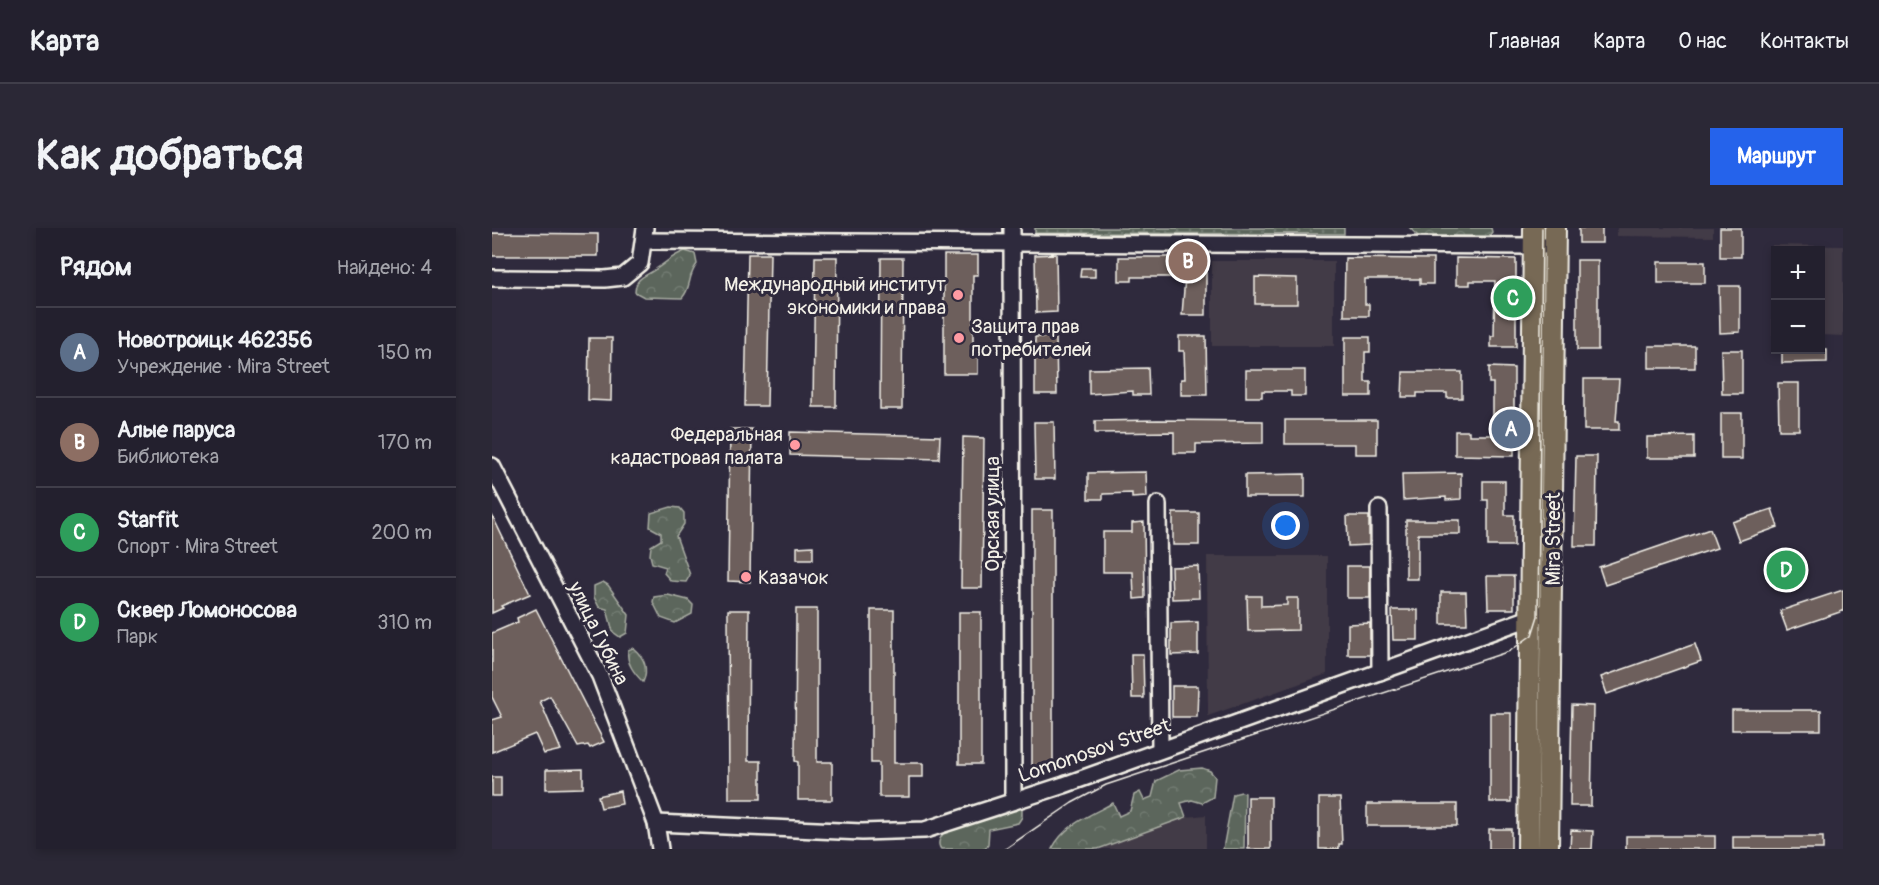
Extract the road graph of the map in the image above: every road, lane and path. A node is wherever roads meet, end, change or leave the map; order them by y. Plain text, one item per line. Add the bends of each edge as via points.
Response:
1 (645, 234) edge
2 (1012, 235) edge
3 (1534, 237) edge
4 (1555, 237) edge
5 (492, 278) edge
6 (492, 466) edge
7 (1158, 504) dead end
8 (1379, 509) dead end
9 (1552, 610) junction
10 (1529, 618) junction
11 (1380, 672) junction
12 (1160, 750) junction
13 (1013, 800) junction
14 (1528, 821) junction
15 (1549, 821) junction
16 (656, 824) junction
17 (660, 849) edge
18 (1528, 849) edge
19 (1548, 849) edge

1 - 2 street
1 - 5 street via 640,263 623,277
2 - 3 street
2 - 13 street, Орская улица
3 - 4 street
3 - 10 main road, Mira Street
4 - 9 main road, Mira Street
6 - 16 street, улица Губина via 600,676
7 - 12 street
8 - 11 street
9 - 10 street, Lomonosov Street
9 - 15 main road, Mira Street
10 - 11 street, Lomonosov Street
10 - 14 main road, Mira Street
11 - 12 street, Lomonosov Street
12 - 13 street, Lomonosov Street
13 - 16 street, Lomonosov Street via 950,823 907,832
14 - 15 street
14 - 18 main road, Mira Street
15 - 19 main road, Mira Street
16 - 17 street, улица Губина

